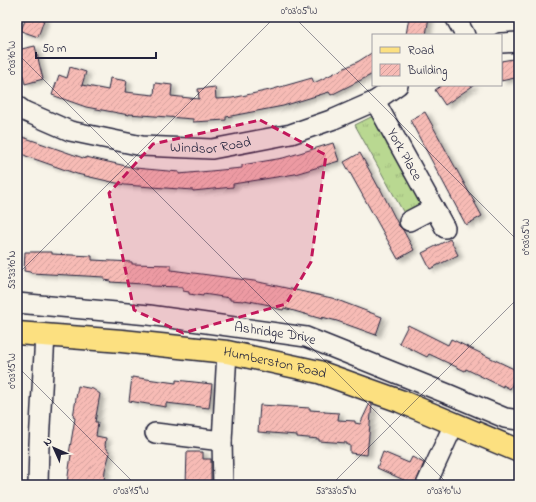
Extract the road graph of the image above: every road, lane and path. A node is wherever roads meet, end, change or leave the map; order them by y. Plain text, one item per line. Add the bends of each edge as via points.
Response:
1 (455, 17) edge
2 (464, 34) edge
3 (519, 42) edge
4 (502, 43) edge
5 (397, 86) edge
6 (375, 101) junction
7 (17, 106) edge
8 (434, 208) junction
9 (409, 221) dead end
10 (445, 228) dead end
11 (17, 303) edge
12 (17, 333) edge
13 (45, 335) junction
14 (227, 352) junction
15 (519, 420) edge
16 (454, 424) junction
17 (155, 433) dead end
18 (222, 441) junction
19 (519, 451) edge
20 (38, 485) edge
21 (223, 485) edge
22 (426, 485) edge

1 - 2 street
3 - 4 street
5 - 6 street, Windsor Road
6 - 7 street, Windsor Road via 291,134 212,149 142,146 70,131
6 - 8 street, York Place
8 - 9 street
8 - 10 street, York Place
11 - 15 street, Ashridge Drive via 148,315 306,337 505,418
12 - 13 main road, Humberston Road
13 - 14 main road, Humberston Road
13 - 20 street
14 - 16 main road, Humberston Road via 319,372 400,401
14 - 18 street
16 - 19 main road, Humberston Road
16 - 22 street
17 - 18 street
18 - 21 street

